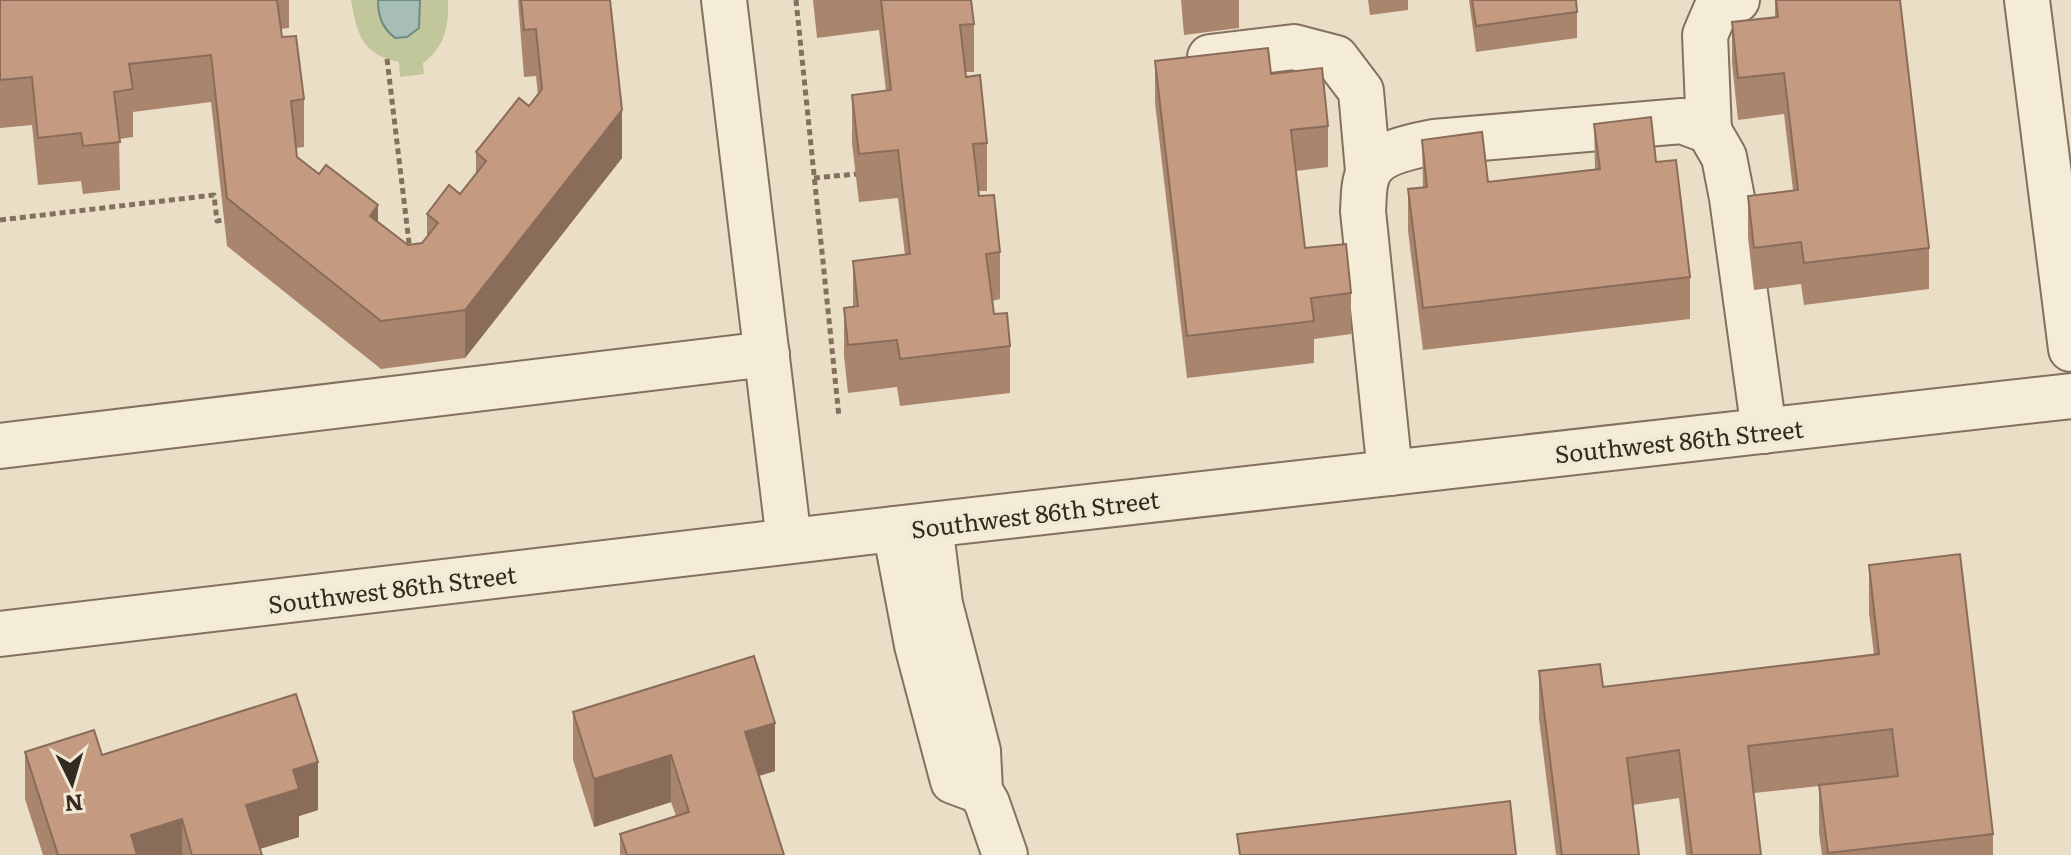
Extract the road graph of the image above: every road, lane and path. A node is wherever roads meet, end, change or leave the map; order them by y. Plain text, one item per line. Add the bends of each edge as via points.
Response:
1 (724, 0) edge
2 (796, 0) edge
3 (1737, 0) edge
4 (2027, 0) edge
5 (387, 59) dead end
6 (1164, 62) edge
7 (1709, 131) junction
8 (1368, 171) junction
9 (856, 174) edge
10 (814, 178) junction
11 (0, 220) edge
12 (224, 220) edge
13 (411, 261) edge
14 (2071, 349) edge
15 (767, 354) junction
16 (2071, 396) edge
17 (839, 417) dead end
18 (1764, 431) junction
19 (0, 446) edge
20 (1390, 473) junction
21 (912, 527) junction
22 (789, 541) junction
23 (0, 634) edge
24 (1005, 855) edge

1 - 15 street
2 - 10 path
3 - 7 street via 1717,7 1705,35
4 - 14 street
5 - 13 path
6 - 8 street via 1294,47 1336,58 1361,91
7 - 8 street via 1682,121 1434,142 1401,150
7 - 18 street via 1724,157 1732,198
8 - 20 street via 1363,211
9 - 10 path
10 - 17 path
11 - 12 path via 214,195 217,221
15 - 19 street
15 - 22 street
16 - 18 street, Southwest 86th Street
18 - 20 street, Southwest 86th Street
20 - 21 street, Southwest 86th Street
21 - 22 street, Southwest 86th Street
21 - 24 street via 917,645 953,781 980,791
22 - 23 street, Southwest 86th Street

